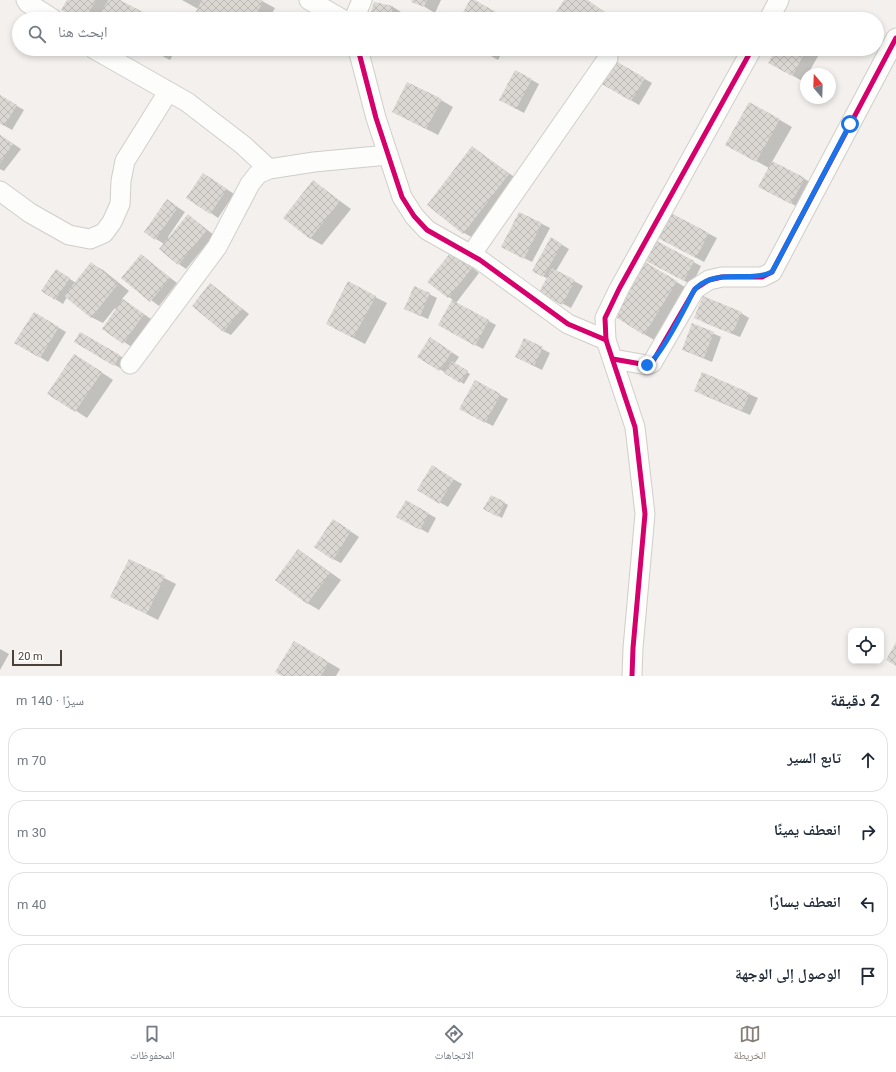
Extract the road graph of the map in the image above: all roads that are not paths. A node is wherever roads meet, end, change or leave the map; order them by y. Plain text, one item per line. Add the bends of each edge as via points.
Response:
1 (26, 0) edge
2 (309, 0) edge
3 (362, 0) edge
4 (779, 0) edge
5 (50, 10) edge
6 (330, 12) edge
7 (357, 12) edge
8 (773, 12) edge
9 (896, 38) edge
10 (106, 56) edge
11 (360, 56) edge
12 (748, 56) edge
13 (608, 58) dead end
14 (168, 92) junction
15 (388, 155) junction
16 (269, 168) junction
17 (0, 191) edge
18 (471, 255) junction
19 (606, 340) junction
20 (613, 359) junction
21 (130, 364) dead end
22 (632, 676) edge

1 - 5 street
2 - 6 street
3 - 7 street
4 - 8 street
9 - 20 street via 772,272 762,277 722,277 709,280 695,288 652,363 647,365
10 - 14 street
11 - 15 street
12 - 19 street via 619,289 605,318
13 - 18 street
14 - 16 street via 187,102
14 - 17 street via 125,161 120,204 104,234 90,239 69,235 30,213
15 - 16 street
15 - 18 street via 402,197 414,216 427,230
16 - 21 street via 258,174 250,184 217,247
18 - 19 street via 568,324
19 - 20 street
20 - 22 street via 635,427 645,514

